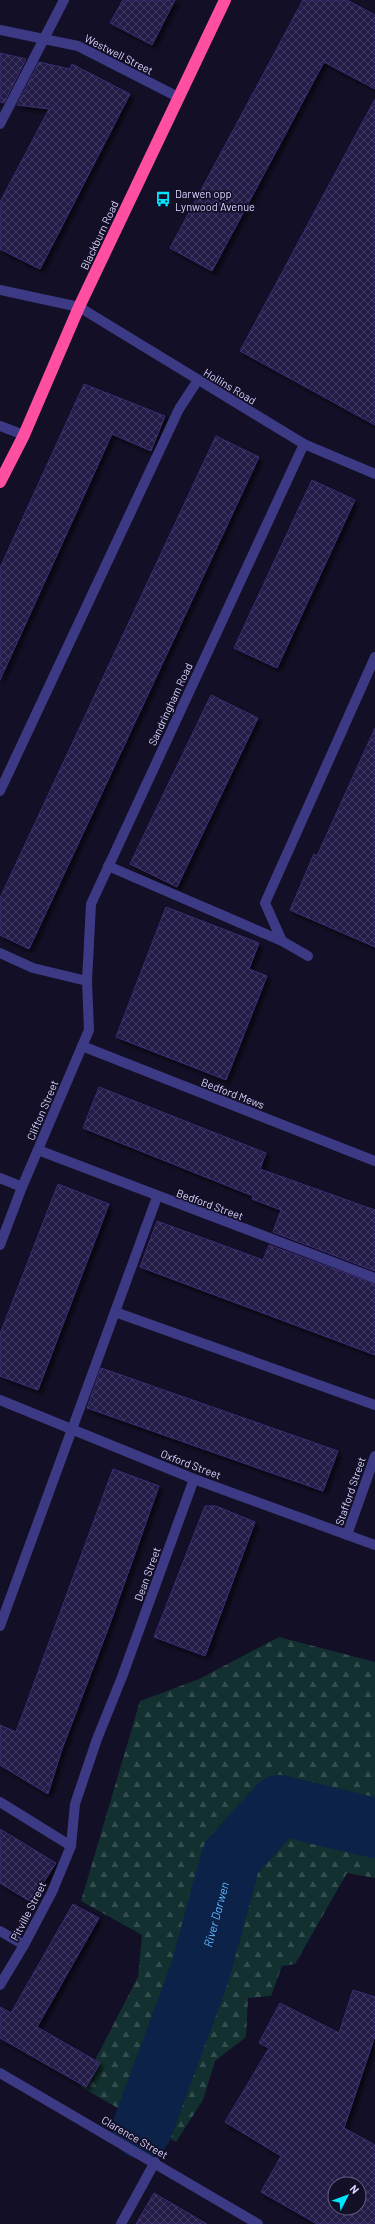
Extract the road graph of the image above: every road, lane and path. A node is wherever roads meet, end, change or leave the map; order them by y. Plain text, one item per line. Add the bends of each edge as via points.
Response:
1 (64, 0) edge
2 (225, 0) edge
3 (0, 30) edge
4 (44, 39) junction
5 (178, 98) junction
6 (0, 124) edge
7 (0, 290) edge
8 (79, 307) junction
9 (198, 380) junction
10 (0, 426) edge
11 (24, 435) junction
12 (304, 444) junction
13 (375, 474) edge
14 (0, 482) edge
15 (375, 657) edge
16 (0, 791) edge
17 (108, 866) junction
18 (282, 942) junction
19 (0, 953) edge
20 (308, 956) dead end
21 (87, 981) junction
22 (82, 1046) junction
23 (38, 1150) junction
24 (375, 1161) edge
25 (0, 1178) edge
26 (22, 1187) junction
27 (157, 1197) junction
28 (0, 1245) edge
29 (375, 1278) edge
30 (115, 1312) junction
31 (0, 1400) edge
32 (375, 1405) edge
33 (72, 1430) junction
34 (375, 1456) edge
35 (194, 1479) junction
36 (347, 1535) junction
37 (375, 1545) edge
38 (0, 1626) edge
39 (97, 1739) joint
40 (0, 1802) edge
41 (71, 1846) junction
42 (0, 1931) edge
43 (24, 1945) junction
44 (0, 1985) edge
45 (0, 2073) edge
46 (155, 2162) junction
47 (121, 2224) edge
48 (258, 2224) edge

1 - 4 street
2 - 5 highway, Blackburn Road
3 - 4 street, Westwell Street
4 - 5 street, Westwell Street via 78,46
4 - 6 street
5 - 8 highway, Blackburn Road
7 - 8 street, Hollins Road
8 - 9 street, Hollins Road
8 - 11 highway, Blackburn Road
9 - 12 street, Hollins Road
9 - 16 street via 179,409
10 - 11 street
11 - 14 highway, Blackburn Road
12 - 13 street, Hollins Road
12 - 17 street, Sandringham Road
15 - 18 street via 265,902
17 - 18 street
17 - 21 street, Sandringham Road via 91,904
18 - 20 street
19 - 21 street via 33,968
21 - 22 street, Clifton Street via 89,1030
22 - 23 street, Clifton Street
22 - 24 street, Bedford Mews
23 - 26 street, Clifton Street
23 - 27 street, Bedford Street
25 - 26 street
26 - 28 street, Clifton Street
27 - 29 street, Bedford Street
27 - 30 street
30 - 32 street
30 - 33 street
31 - 33 street, Oxford Street
33 - 35 street, Oxford Street
33 - 38 street
34 - 36 street, Stafford Street
35 - 36 street, Oxford Street
35 - 39 street, Dean Street
36 - 37 street, Oxford Street
39 - 41 street, Pitville Street via 75,1804
40 - 41 street
41 - 43 street, Pitville Street via 52,1892
42 - 43 street
43 - 44 street, Pitville Street
45 - 46 street, Clarence Street
46 - 47 street
46 - 48 street, Clarence Street

